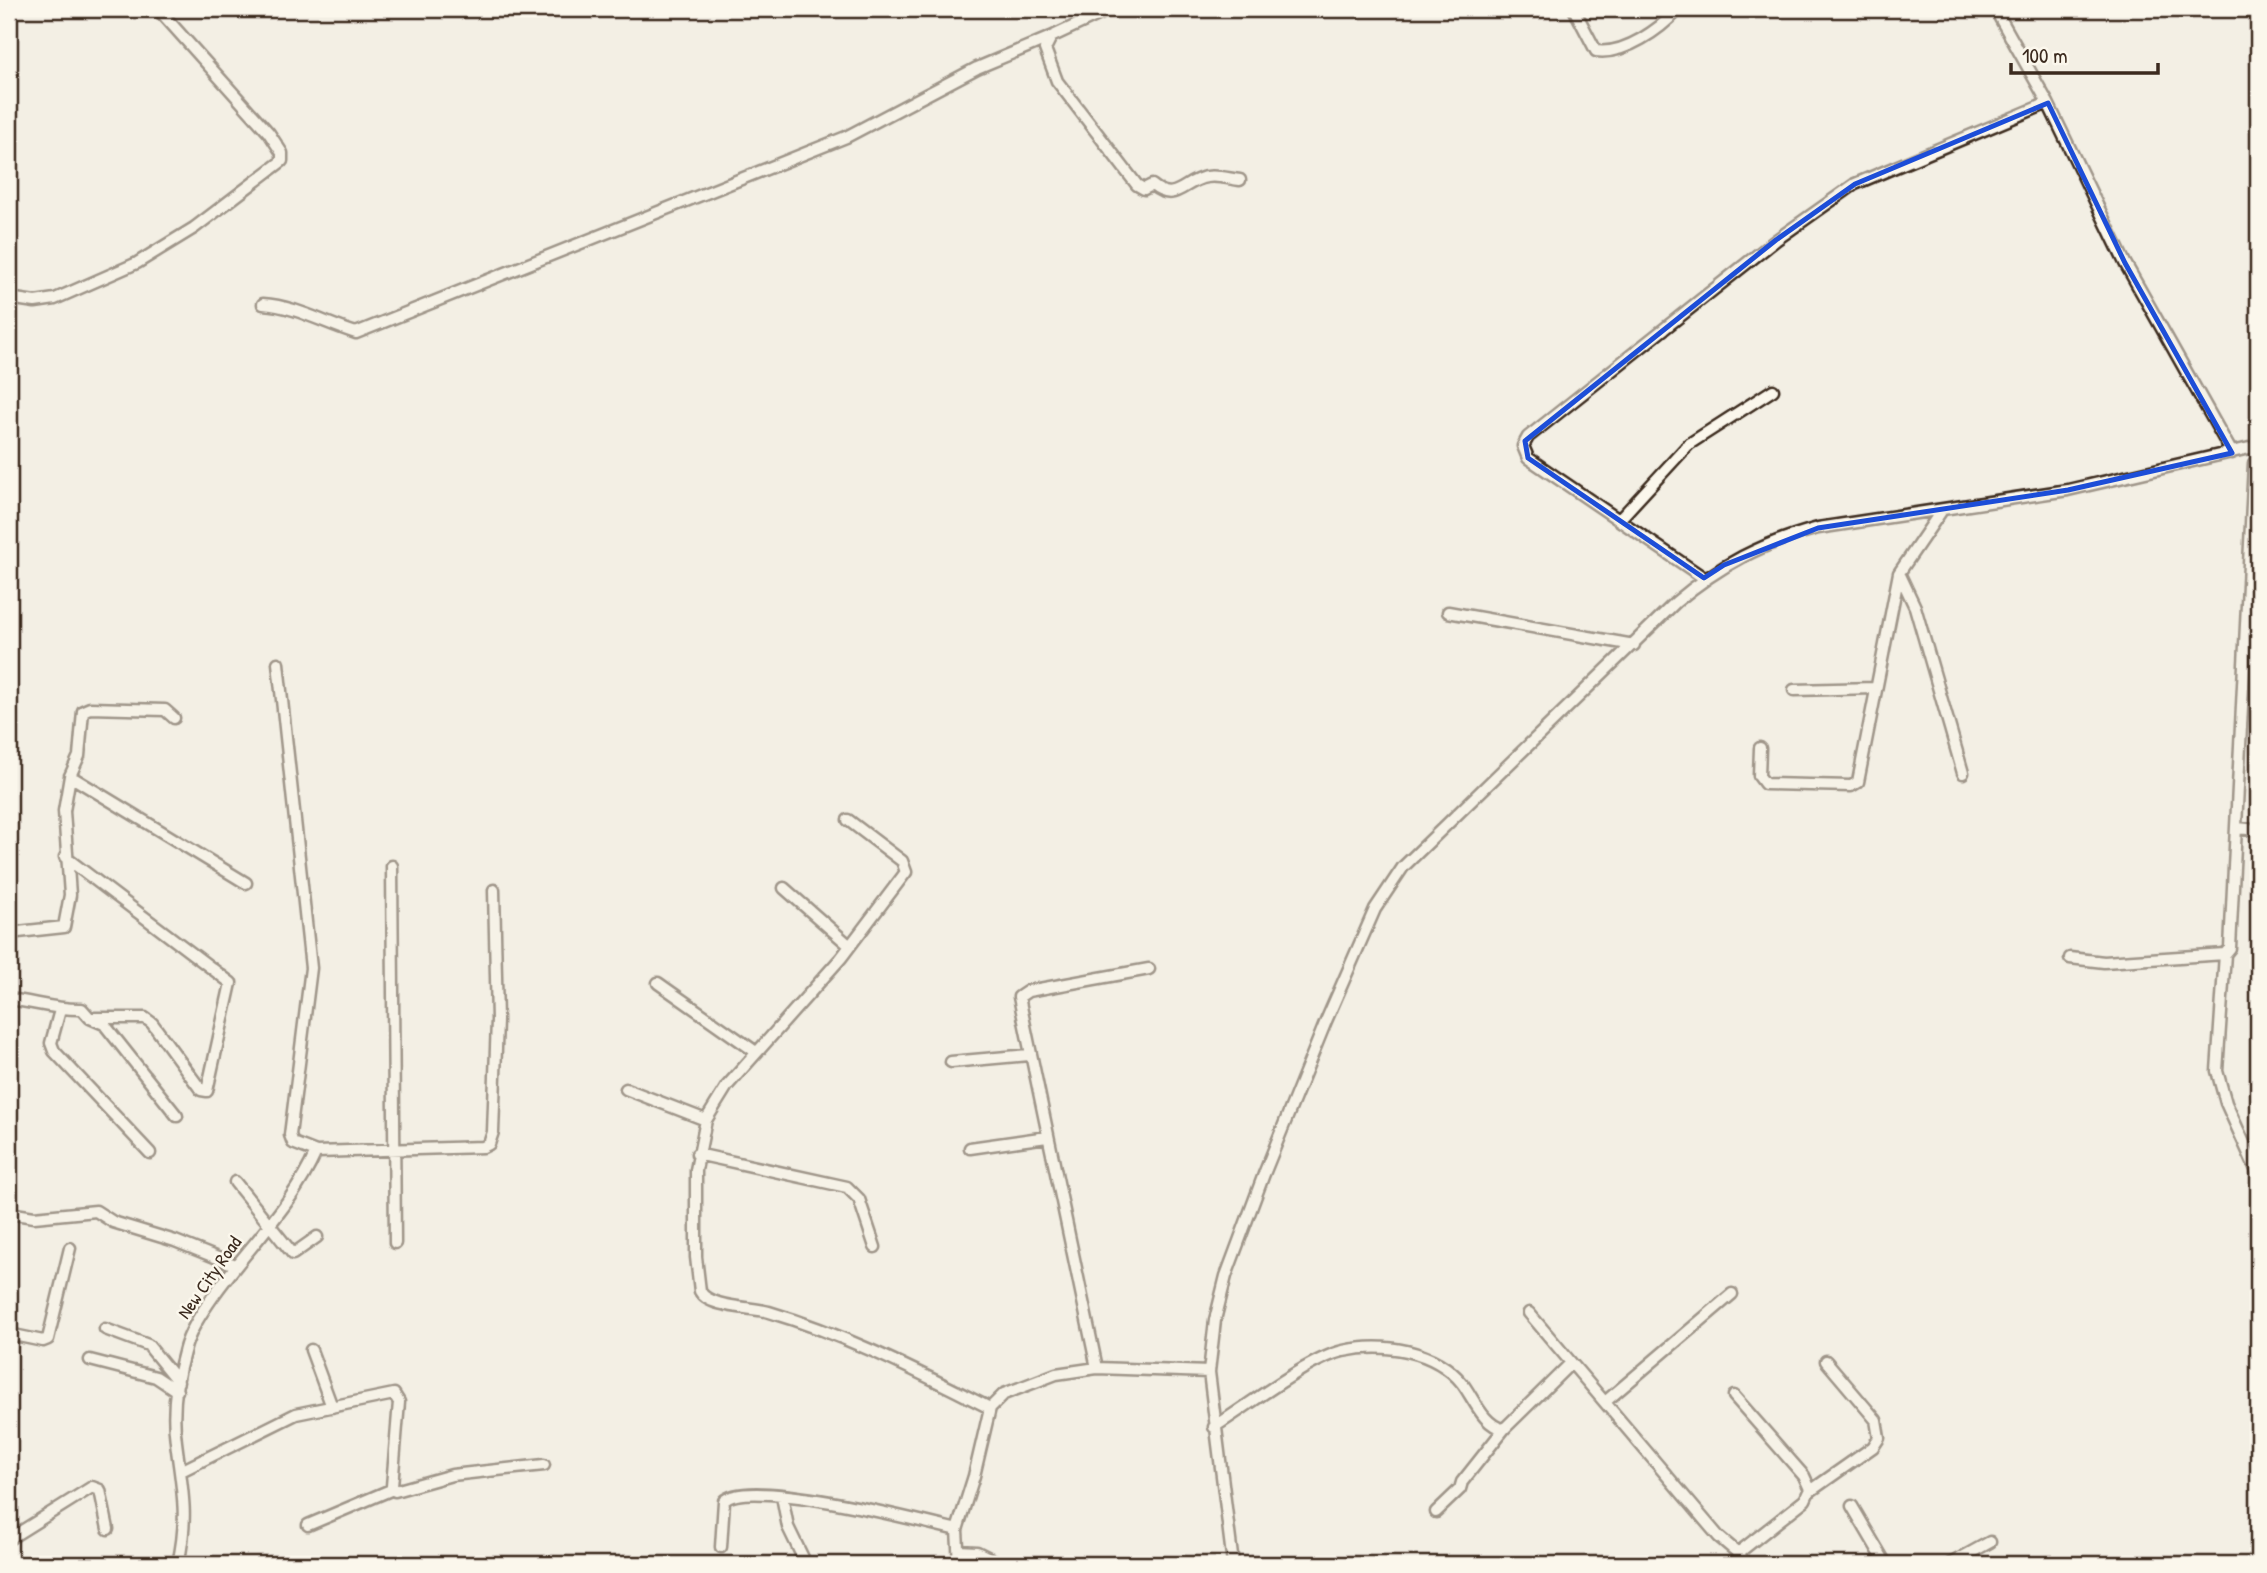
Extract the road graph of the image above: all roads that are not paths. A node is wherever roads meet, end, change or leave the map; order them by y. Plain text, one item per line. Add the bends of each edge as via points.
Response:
1 (158, 9) edge
2 (1111, 9) edge
3 (1574, 9) edge
4 (1679, 9) edge
5 (1995, 9) edge
6 (1051, 37) junction
7 (2048, 103) junction
8 (1240, 180) dead end
9 (9, 298) edge
10 (263, 304) dead end
11 (1773, 390) dead end
12 (2258, 446) edge
13 (2232, 453) junction
14 (2256, 468) edge
15 (1942, 510) junction
16 (1619, 520) junction
17 (1899, 573) junction
18 (1704, 578) junction
19 (1448, 612) dead end
20 (1634, 645) junction
21 (278, 663) dead end
22 (1875, 688) junction
23 (1794, 690) dead end
24 (174, 718) dead end
25 (1760, 748) dead end
26 (1963, 773) dead end
27 (70, 776) junction
28 (848, 820) dead end
29 (2236, 828) junction
30 (2258, 830) edge
31 (65, 857) junction
32 (392, 866) dead end
33 (246, 883) dead end
34 (784, 888) dead end
35 (494, 890) dead end
36 (9, 933) edge
37 (850, 946) junction
38 (2225, 954) junction
39 (2070, 958) dead end
40 (1149, 969) dead end
41 (658, 983) dead end
42 (9, 999) edge
43 (60, 1010) junction
44 (90, 1018) junction
45 (756, 1052) junction
46 (1030, 1055) junction
47 (951, 1062) dead end
48 (626, 1089) dead end
49 (177, 1116) dead end
50 (706, 1120) junction
51 (1047, 1138) junction
52 (970, 1147) dead end
53 (393, 1150) junction
54 (316, 1152) junction
55 (149, 1153) dead end
56 (697, 1154) junction
57 (2258, 1174) edge
58 (235, 1182) dead end
59 (9, 1213) edge
60 (269, 1227) junction
61 (317, 1237) dead end
62 (395, 1243) dead end
63 (875, 1247) dead end
64 (70, 1248) dead end
65 (235, 1265) junction
66 (1732, 1294) dead end
67 (1529, 1313) dead end
68 (105, 1329) dead end
69 (9, 1334) edge
70 (310, 1350) dead end
71 (90, 1360) dead end
72 (1826, 1361) dead end
73 (1571, 1363) junction
74 (1097, 1368) junction
75 (1209, 1372) junction
76 (177, 1387) junction
77 (1734, 1396) dead end
78 (1605, 1402) junction
79 (332, 1407) junction
80 (990, 1408) junction
81 (1214, 1427) junction
82 (1504, 1429) junction
83 (544, 1465) dead end
84 (181, 1471) junction
85 (393, 1489) junction
86 (1809, 1492) junction
87 (782, 1496) junction
88 (1852, 1506) dead end
89 (1436, 1512) dead end
90 (308, 1525) dead end
91 (108, 1529) dead end
92 (957, 1530) junction
93 (9, 1539) edge
94 (1990, 1542) dead end
95 (721, 1547) dead end
96 (958, 1551) junction
97 (1738, 1553) junction
98 (178, 1564) edge
99 (806, 1564) edge
100 (959, 1564) edge
101 (1001, 1564) edge
102 (1233, 1564) edge
103 (1746, 1564) edge
104 (1886, 1564) edge
105 (1950, 1564) edge

1 - 9 street via 269,133 282,161 194,228 137,263 55,299
2 - 6 street
3 - 4 street via 1596,51 1606,53 1648,34
5 - 7 street
6 - 8 street via 1045,49 1057,81 1137,186 1171,193 1206,177
6 - 10 street via 977,68 846,137 356,333 286,306
7 - 13 street via 2125,263
7 - 16 street via 1855,184 1776,240 1528,437 1523,446 1528,458
11 - 16 street via 1689,444
12 - 13 street
12 - 14 street
13 - 15 street via 2068,490
14 - 29 street
15 - 17 street
15 - 18 street via 1785,537 1742,554
16 - 18 street
17 - 22 street
17 - 26 street via 1915,607
18 - 20 street
19 - 20 street
20 - 75 street via 1421,847 1375,909 1226,1276
21 - 54 street via 311,968 290,1135 293,1143
22 - 23 street
22 - 25 street via 1860,776 1851,786 1762,783
24 - 27 street via 165,710 85,709 79,756
27 - 31 street via 63,816
27 - 33 street
28 - 37 street via 906,869
29 - 30 street
29 - 38 street via 2232,941
31 - 36 street via 70,895 64,927
31 - 44 street via 231,983 207,1090 201,1090 145,1018
32 - 53 street
34 - 37 street
35 - 53 street via 497,1020 492,1138 483,1147
37 - 45 street
38 - 39 street via 2104,962
38 - 57 street via 2217,1071
40 - 46 street via 1024,992 1018,1000
41 - 45 street
42 - 43 street via 47,1003
43 - 44 street via 82,1009
43 - 55 street via 51,1043 54,1051
44 - 49 street via 104,1024
45 - 50 street
46 - 47 street
46 - 51 street
48 - 50 street
50 - 56 street
51 - 52 street
51 - 74 street
53 - 54 street
53 - 62 street
54 - 60 street, New City Road via 300,1186
56 - 63 street via 847,1187 859,1199
56 - 80 street via 696,1257 698,1282 706,1299 774,1313 860,1345
58 - 60 street
59 - 65 street via 33,1217 96,1211 113,1223
60 - 61 street via 293,1254
60 - 65 street, New City Road
64 - 69 street via 48,1339
65 - 76 street, New City Road via 199,1317 184,1349
66 - 78 street
67 - 73 street
68 - 76 street via 148,1345
70 - 79 street
71 - 76 street
72 - 86 street via 1876,1420 1879,1438
73 - 78 street
73 - 82 street
74 - 75 street
74 - 80 street via 1026,1384 1004,1394
75 - 81 street
76 - 84 street, New City Road via 176,1440
77 - 86 street via 1804,1476
78 - 97 street via 1719,1537
79 - 84 street via 296,1414
79 - 85 street via 384,1394 398,1396
80 - 92 street
81 - 82 street via 1314,1364 1343,1351 1378,1349 1428,1355 1443,1364 1486,1418
81 - 102 street
82 - 89 street via 1460,1489
83 - 85 street via 460,1473
84 - 98 street, New City Road via 186,1522
85 - 90 street
86 - 97 street
87 - 92 street via 893,1513
87 - 95 street via 742,1493 727,1497
87 - 99 street via 788,1527
88 - 104 street
91 - 93 street via 100,1490 92,1487
92 - 96 street
94 - 105 street
96 - 100 street
96 - 101 street via 977,1552
97 - 103 street

